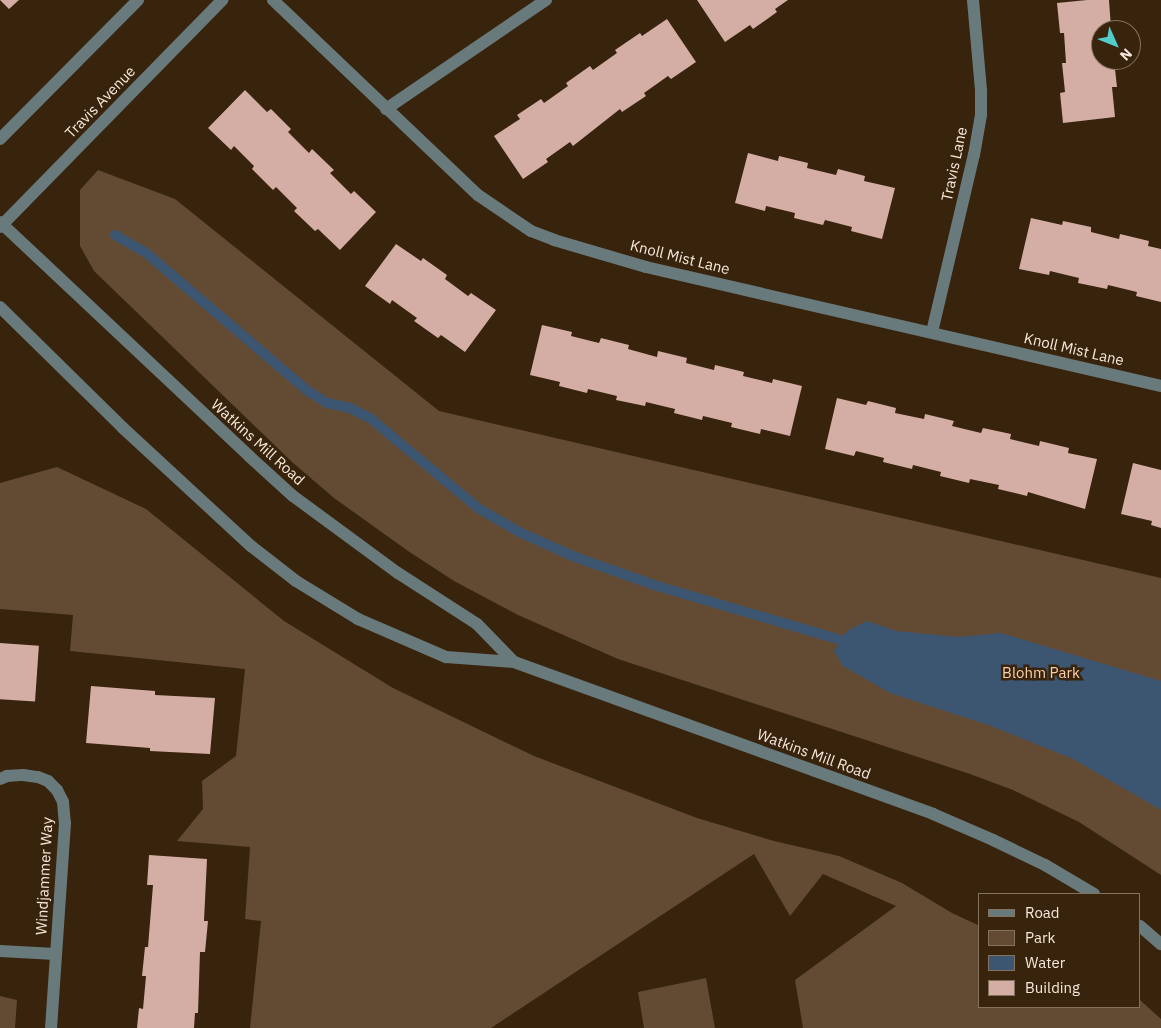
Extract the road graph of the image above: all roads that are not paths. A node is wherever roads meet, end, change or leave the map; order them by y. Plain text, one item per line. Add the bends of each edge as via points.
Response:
1 (138, 0) edge
2 (222, 0) edge
3 (273, 0) edge
4 (546, 0) edge
5 (973, 0) edge
6 (386, 109) junction
7 (0, 139) edge
8 (1, 225) edge
9 (0, 307) edge
10 (932, 332) junction
11 (1161, 386) edge
12 (514, 662) junction
13 (0, 778) edge
14 (1092, 893) edge
15 (1141, 927) edge
16 (1161, 944) edge
17 (0, 951) edge
18 (55, 954) junction
19 (51, 1028) edge

1 - 7 street
2 - 8 street, Travis Avenue
3 - 6 street, Knoll Mist Lane
4 - 6 street
5 - 10 street, Travis Lane via 981,115
6 - 10 street, Knoll Mist Lane via 478,195 531,231 646,266
8 - 12 street, Watkins Mill Road via 293,496 398,573 478,624
9 - 12 street, Watkins Mill Road via 207,507 296,581 358,619 446,657
10 - 11 street, Knoll Mist Lane
12 - 14 street, Watkins Mill Road via 933,814 1036,860
13 - 18 street, Windjammer Way via 38,776 58,790 63,802
15 - 16 street
17 - 18 street
18 - 19 street, Windjammer Way

